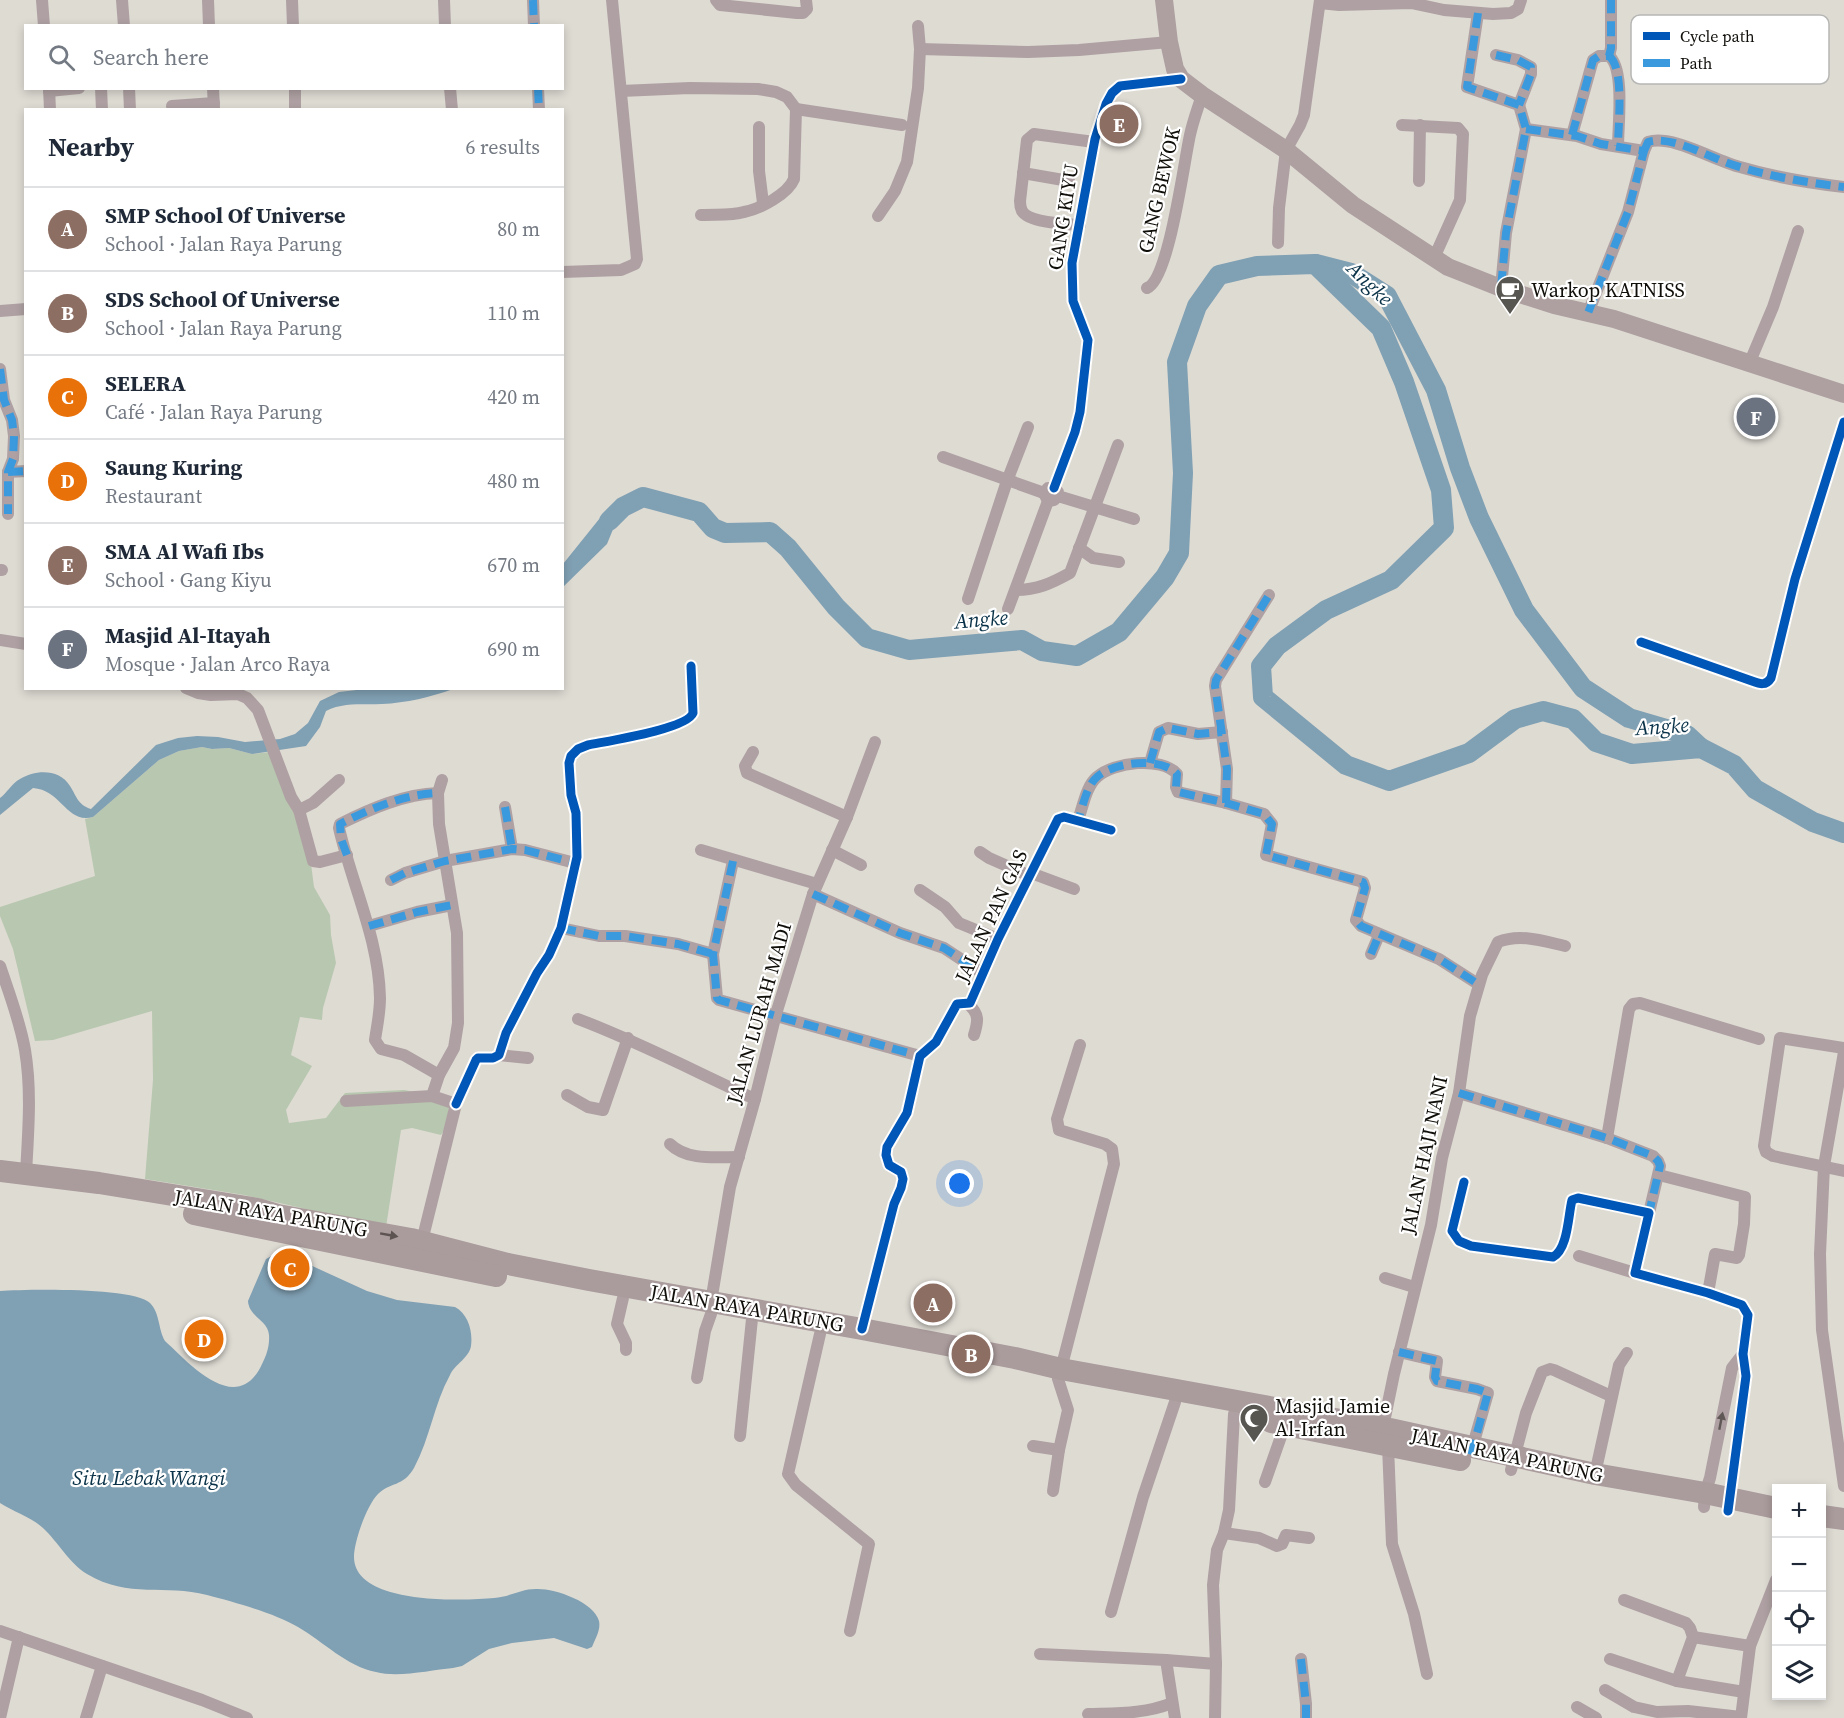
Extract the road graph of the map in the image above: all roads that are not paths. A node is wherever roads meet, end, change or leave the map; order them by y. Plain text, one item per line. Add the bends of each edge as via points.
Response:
1 (42, 0) edge
2 (122, 0) edge
3 (208, 0) edge
4 (292, 0) edge
5 (444, 0) edge
6 (532, 0) edge
7 (612, 0) edge
8 (716, 0) edge
9 (806, 0) edge
10 (1164, 0) edge
11 (1521, 0) edge
12 (1611, 0) edge
13 (1320, 1) edge
14 (1411, 1) edge
15 (1463, 5) edge
16 (1478, 13) junction
17 (44, 24) edge
18 (124, 24) edge
19 (209, 24) edge
20 (293, 24) edge
21 (445, 24) edge
22 (534, 24) edge
23 (918, 26) dead end
24 (1169, 42) junction
25 (920, 49) junction
26 (1496, 55) dead end
27 (1608, 56) junction
28 (1182, 79) junction
29 (49, 90) edge
30 (101, 90) edge
31 (129, 90) edge
32 (213, 90) edge
33 (295, 90) edge
34 (450, 90) edge
35 (538, 90) edge
36 (621, 91) junction
37 (1202, 95) junction
38 (1519, 105) junction
39 (172, 106) dead end
40 (214, 106) edge
41 (50, 108) edge
42 (102, 108) edge
43 (130, 108) edge
44 (295, 108) edge
45 (452, 108) edge
46 (539, 108) edge
47 (796, 109) junction
48 (902, 125) dead end
49 (1402, 125) dead end
50 (1420, 126) junction
51 (759, 127) dead end
52 (1526, 129) junction
53 (1572, 135) junction
54 (1094, 142) junction
55 (1618, 146) junction
56 (1286, 150) junction
57 (1644, 151) junction
58 (1023, 173) junction
59 (1069, 181) dead end
60 (1419, 181) dead end
61 (1844, 187) edge
62 (763, 204) junction
63 (701, 215) dead end
64 (878, 216) dead end
65 (1080, 225) junction
66 (1798, 231) dead end
67 (1278, 243) dead end
68 (1434, 258) junction
69 (564, 272) edge
70 (1147, 288) dead end
71 (1501, 288) junction
72 (24, 309) edge
73 (0, 311) edge
74 (1588, 313) junction
75 (1749, 364) junction
76 (0, 369) edge
77 (1844, 394) edge
78 (1844, 422) edge
79 (1028, 427) dead end
80 (1119, 445) dead end
81 (943, 457) dead end
82 (24, 471) edge
83 (8, 472) junction
84 (1006, 481) junction
85 (1051, 494) junction
86 (1095, 507) junction
87 (8, 514) dead end
88 (1134, 519) dead end
89 (1079, 548) junction
90 (1093, 558) junction
91 (1119, 562) dead end
92 (1070, 573) junction
93 (1016, 590) junction
94 (1269, 595) dead end
95 (968, 599) dead end
96 (1008, 609) dead end
97 (0, 640) edge
98 (1641, 642) dead end
99 (24, 644) edge
100 (691, 666) dead end
101 (191, 690) edge
102 (1222, 732) junction
103 (875, 742) dead end
104 (753, 752) dead end
105 (1150, 762) junction
106 (339, 780) dead end
107 (442, 780) dead end
108 (438, 793) junction
109 (1227, 803) junction
110 (505, 807) dead end
111 (299, 810) junction
112 (847, 817) junction
113 (1078, 820) junction
114 (1110, 830) dead end
115 (512, 849) junction
116 (701, 850) dead end
117 (832, 850) junction
118 (980, 852) dead end
119 (346, 855) junction
120 (445, 861) junction
121 (733, 861) junction
122 (575, 863) junction
123 (861, 865) dead end
124 (1030, 874) junction
125 (391, 880) dead end
126 (815, 889) junction
127 (1074, 889) dead end
128 (920, 890) dead end
129 (452, 905) junction
130 (369, 926) junction
131 (561, 928) junction
132 (1379, 935) junction
133 (998, 939) junction
134 (1565, 946) dead end
135 (713, 954) junction
136 (1371, 954) dead end
137 (0, 966) edge
138 (982, 973) junction
139 (788, 979) junction
140 (800, 984) dead end
141 (1478, 984) junction
142 (968, 1005) junction
143 (776, 1014) junction
144 (578, 1018) dead end
145 (974, 1035) dead end
146 (628, 1038) junction
147 (1759, 1039) dead end
148 (1080, 1045) dead end
149 (1844, 1050) edge
150 (499, 1055) junction
151 (920, 1056) junction
152 (528, 1058) dead end
153 (439, 1075) junction
154 (1459, 1092) junction
155 (567, 1095) dead end
156 (432, 1096) junction
157 (755, 1099) junction
158 (346, 1101) dead end
159 (456, 1104) junction
160 (1607, 1138) junction
161 (670, 1144) dead end
162 (739, 1157) junction
163 (1824, 1166) junction
164 (1844, 1171) edge
165 (0, 1172) edge
166 (26, 1174) junction
167 (1659, 1175) junction
168 (1464, 1182) dead end
169 (0, 1183) edge
170 (1649, 1213) junction
171 (422, 1241) junction
172 (1579, 1256) dead end
173 (1635, 1273) junction
174 (1385, 1278) dead end
175 (587, 1287) junction
176 (1414, 1287) junction
177 (1708, 1293) junction
178 (623, 1298) junction
179 (711, 1308) junction
180 (752, 1319) junction
181 (862, 1329) junction
182 (820, 1334) junction
183 (626, 1350) dead end
184 (1399, 1352) junction
185 (1627, 1353) dead end
186 (1743, 1354) junction
187 (1059, 1374) junction
188 (697, 1378) dead end
189 (1727, 1391) junction
190 (1611, 1396) junction
191 (1742, 1396) junction
192 (1175, 1402) junction
193 (1234, 1414) junction
194 (1285, 1425) junction
195 (740, 1436) dead end
196 (1384, 1440) junction
197 (1033, 1446) dead end
198 (1059, 1450) junction
199 (1471, 1455) junction
200 (1513, 1463) junction
201 (1595, 1474) junction
202 (1265, 1482) dead end
203 (1844, 1486) edge
204 (1053, 1491) dead end
205 (1704, 1500) junction
206 (1729, 1504) junction
207 (1772, 1508) edge
208 (1826, 1517) edge
209 (1844, 1519) edge
210 (1772, 1520) edge
211 (1826, 1526) edge
212 (1844, 1528) edge
213 (1224, 1533) junction
214 (1309, 1538) dead end
215 (1772, 1590) edge
216 (1624, 1600) dead end
217 (1111, 1612) dead end
218 (0, 1631) edge
219 (850, 1631) dead end
220 (1693, 1636) junction
221 (19, 1637) junction
222 (1750, 1646) junction
223 (1040, 1654) dead end
224 (1301, 1659) dead end
225 (1610, 1659) dead end
226 (1166, 1660) junction
227 (1216, 1664) junction
228 (102, 1666) junction
229 (1427, 1674) dead end
230 (1677, 1682) junction
231 (1605, 1690) dead end
232 (1744, 1692) junction
233 (1172, 1704) junction
234 (1577, 1707) dead end
235 (1088, 1714) dead end
236 (1741, 1717) edge
237 (0, 1718) edge
238 (86, 1718) edge
239 (247, 1718) edge
240 (1175, 1718) edge
241 (1215, 1718) edge
242 (1306, 1718) edge
243 (1596, 1718) edge

1 - 17 street
2 - 18 street
3 - 19 street
4 - 20 street
5 - 21 street
6 - 22 street
7 - 36 street
8 - 9 street via 720,4 803,13
10 - 24 main road
11 - 16 street via 1518,9 1511,13
12 - 27 street
13 - 14 street via 1339,5
13 - 56 street via 1304,115
14 - 15 street via 1444,10
15 - 16 street
16 - 38 street via 1467,87
23 - 25 street
24 - 25 street via 1028,52
24 - 28 main road
25 - 64 street via 908,162
26 - 38 street via 1531,67
27 - 53 street via 1593,60
27 - 55 street via 1617,73
28 - 37 main road
28 - 54 street, GANG KIYU via 1120,86 1106,104
29 - 41 street
30 - 42 street
31 - 43 street
32 - 40 street
33 - 44 street
34 - 45 street
35 - 46 street
36 - 47 street via 758,89 787,97
36 - 69 street via 637,259 621,270
37 - 56 main road
37 - 70 street, GANG BEWOK via 1166,252 1154,284
38 - 52 street
39 - 40 street
47 - 48 street
47 - 62 street via 794,179 791,187
49 - 50 street
50 - 60 street
50 - 68 street via 1458,128 1463,134 1460,201
51 - 62 street
52 - 53 street
52 - 71 street via 1506,233
53 - 55 street
54 - 58 street via 1034,134 1027,140
54 - 65 street, GANG KIYU
55 - 57 street
56 - 67 street
56 - 68 main road via 1353,205
57 - 61 street via 1648,142 1662,140 1740,168 1805,183
57 - 74 street via 1628,212
58 - 59 street
58 - 65 street via 1020,201 1026,215
62 - 63 street via 742,213
65 - 85 street, GANG KIYU via 1071,279 1073,301 1088,340 1080,412
66 - 75 street
68 - 71 main road
71 - 74 main road
72 - 73 street
74 - 75 main road via 1685,340
75 - 77 main road
76 - 83 street via 4,400 14,428 15,446
78 - 98 street via 1795,579 1768,683 1763,685
79 - 84 street
80 - 86 street
81 - 84 street
82 - 83 street
83 - 87 street
84 - 85 street
84 - 95 street
85 - 86 street
85 - 93 street, GANG KIYU
86 - 88 street
86 - 89 street
89 - 90 street
89 - 92 street
90 - 91 street
90 - 92 street
92 - 93 street via 1032,590
93 - 96 street, GANG KIYU
94 - 102 street via 1216,680
97 - 99 street
100 - 122 street via 693,717 676,726 588,745 571,756 568,771 576,813
101 - 111 street via 248,698 258,710
102 - 105 street via 1198,734 1164,729 1159,732
102 - 109 street
103 - 112 street, JALAN LURAH MADI
104 - 112 street via 745,766 747,773
105 - 109 street via 1175,771 1179,792
105 - 113 street via 1126,765 1098,776 1090,786
106 - 111 street
107 - 108 street
108 - 119 street via 420,793 340,825
108 - 120 street
109 - 132 street via 1269,819 1272,824 1266,855 1363,882 1365,888 1356,920
110 - 115 street
111 - 119 street via 313,861
112 - 117 street, JALAN LURAH MADI
113 - 114 street
113 - 124 street, JALAN PAN GAS via 1058,819
115 - 120 street
115 - 122 street
116 - 121 street
117 - 123 street
117 - 126 street, JALAN LURAH MADI
118 - 124 street
119 - 130 street
120 - 125 street
120 - 129 street
121 - 126 street
121 - 135 street
122 - 131 street
124 - 127 street
124 - 133 street, JALAN PAN GAS
126 - 138 street via 900,933 944,948
126 - 139 street, JALAN LURAH MADI
128 - 133 street via 945,907 959,923
129 - 130 street
129 - 153 street via 458,933 457,1038
130 - 153 street via 380,988 375,1040 378,1047
131 - 135 street via 678,944
131 - 150 street via 506,1033
132 - 136 street
132 - 141 street via 1438,959
133 - 138 street, JALAN PAN GAS
134 - 141 street, JALAN HAJI NANI via 1523,938 1498,942
135 - 143 street via 719,1000
137 - 166 street via 27,1063 30,1120
138 - 142 street, JALAN PAN GAS
139 - 140 street
139 - 143 street, JALAN LURAH MADI
141 - 154 street, JALAN HAJI NANI
142 - 145 street via 977,1015
142 - 151 street, JALAN PAN GAS via 957,1004 936,1042
143 - 151 street
143 - 157 street, JALAN LURAH MADI
144 - 146 street
146 - 155 street via 603,1110
146 - 157 street
147 - 160 street via 1633,1004 1629,1008
148 - 187 street via 1057,1126 1059,1130 1105,1144 1112,1149 1114,1164
149 - 163 street
149 - 163 street via 1780,1038 1766,1152
150 - 152 street
150 - 159 street via 476,1060
151 - 181 street via 907,1113 887,1148 889,1165 901,1172 903,1179
153 - 156 street
154 - 160 street
154 - 176 street, JALAN HAJI NANI
156 - 158 street
156 - 159 street
157 - 162 street, JALAN LURAH MADI
159 - 171 street
160 - 167 street via 1653,1156 1660,1166
161 - 162 street via 688,1155
162 - 179 street, JALAN LURAH MADI via 730,1187
163 - 164 street
163 - 203 street via 1822,1330
165 - 166 highway, JALAN RAYA PARUNG
166 -> 171 highway, JALAN RAYA PARUNG via 246,1207
167 - 170 street
167 - 177 street via 1745,1197 1739,1255 1737,1258 1715,1254
168 - 170 street via 1452,1231 1459,1241 1471,1246 1553,1257 1563,1244 1572,1200 1578,1198
169 - 175 highway, JALAN RAYA PARUNG via 92,1194
170 - 173 street
171 - 175 highway, JALAN RAYA PARUNG
172 - 173 street
173 - 177 street
174 - 176 street
175 - 178 highway, JALAN RAYA PARUNG
175 - 179 highway, JALAN RAYA PARUNG
176 - 184 street, JALAN HAJI NANI
177 - 186 street via 1740,1304 1747,1311
178 - 179 highway, JALAN RAYA PARUNG
178 - 183 street via 617,1324
179 - 180 highway, JALAN RAYA PARUNG
179 - 181 highway, JALAN RAYA PARUNG
179 - 188 street, JALAN LURAH MADI
180 - 182 highway, JALAN RAYA PARUNG
180 - 195 street
181 - 187 highway, JALAN RAYA PARUNG
182 - 187 highway, JALAN RAYA PARUNG via 993,1369
182 - 219 street via 788,1474 796,1485 869,1544
184 - 196 street, JALAN HAJI NANI
184 - 199 street via 1437,1361 1437,1381 1488,1392
185 - 190 street via 1619,1365
186 - 189 street via 1732,1368
186 - 191 street via 1746,1376
187 - 192 highway, JALAN RAYA PARUNG
187 - 196 highway, JALAN RAYA PARUNG
187 - 198 street via 1068,1410
189 - 191 street
205 -> 189 street
190 - 200 street via 1554,1370 1542,1372
190 - 201 street
191 - 206 street
192 - 193 highway, JALAN RAYA PARUNG
192 - 217 street
193 - 194 highway, JALAN RAYA PARUNG
193 - 213 street via 1229,1510
194 - 196 highway, JALAN RAYA PARUNG
194 - 202 street
196 - 199 highway, JALAN RAYA PARUNG
196 - 229 street, JALAN HAJI NANI via 1392,1544 1414,1614
197 - 198 street
198 - 204 street
199 - 200 highway, JALAN RAYA PARUNG
200 - 201 highway, JALAN RAYA PARUNG
200 - 205 highway, JALAN RAYA PARUNG
201 - 205 highway, JALAN RAYA PARUNG
205 - 206 highway, JALAN RAYA PARUNG
206 - 207 highway, JALAN RAYA PARUNG
206 - 210 highway, JALAN RAYA PARUNG
208 - 209 highway
211 - 212 highway
213 - 214 street via 1259,1538 1277,1546 1286,1535
213 - 227 street via 1217,1550 1213,1585
215 - 222 street
216 - 220 street via 1686,1623
218 - 221 street
220 - 222 street
220 - 230 street
221 - 228 street
221 - 237 street
222 - 232 street
223 - 226 street
224 - 242 street
225 - 230 street
226 - 227 street
226 - 233 street
227 - 241 street
228 - 238 street
228 - 239 street
230 - 232 street
231 - 236 street via 1634,1707 1657,1712
232 - 236 street
233 - 235 street via 1143,1712
233 - 240 street
234 - 243 street

